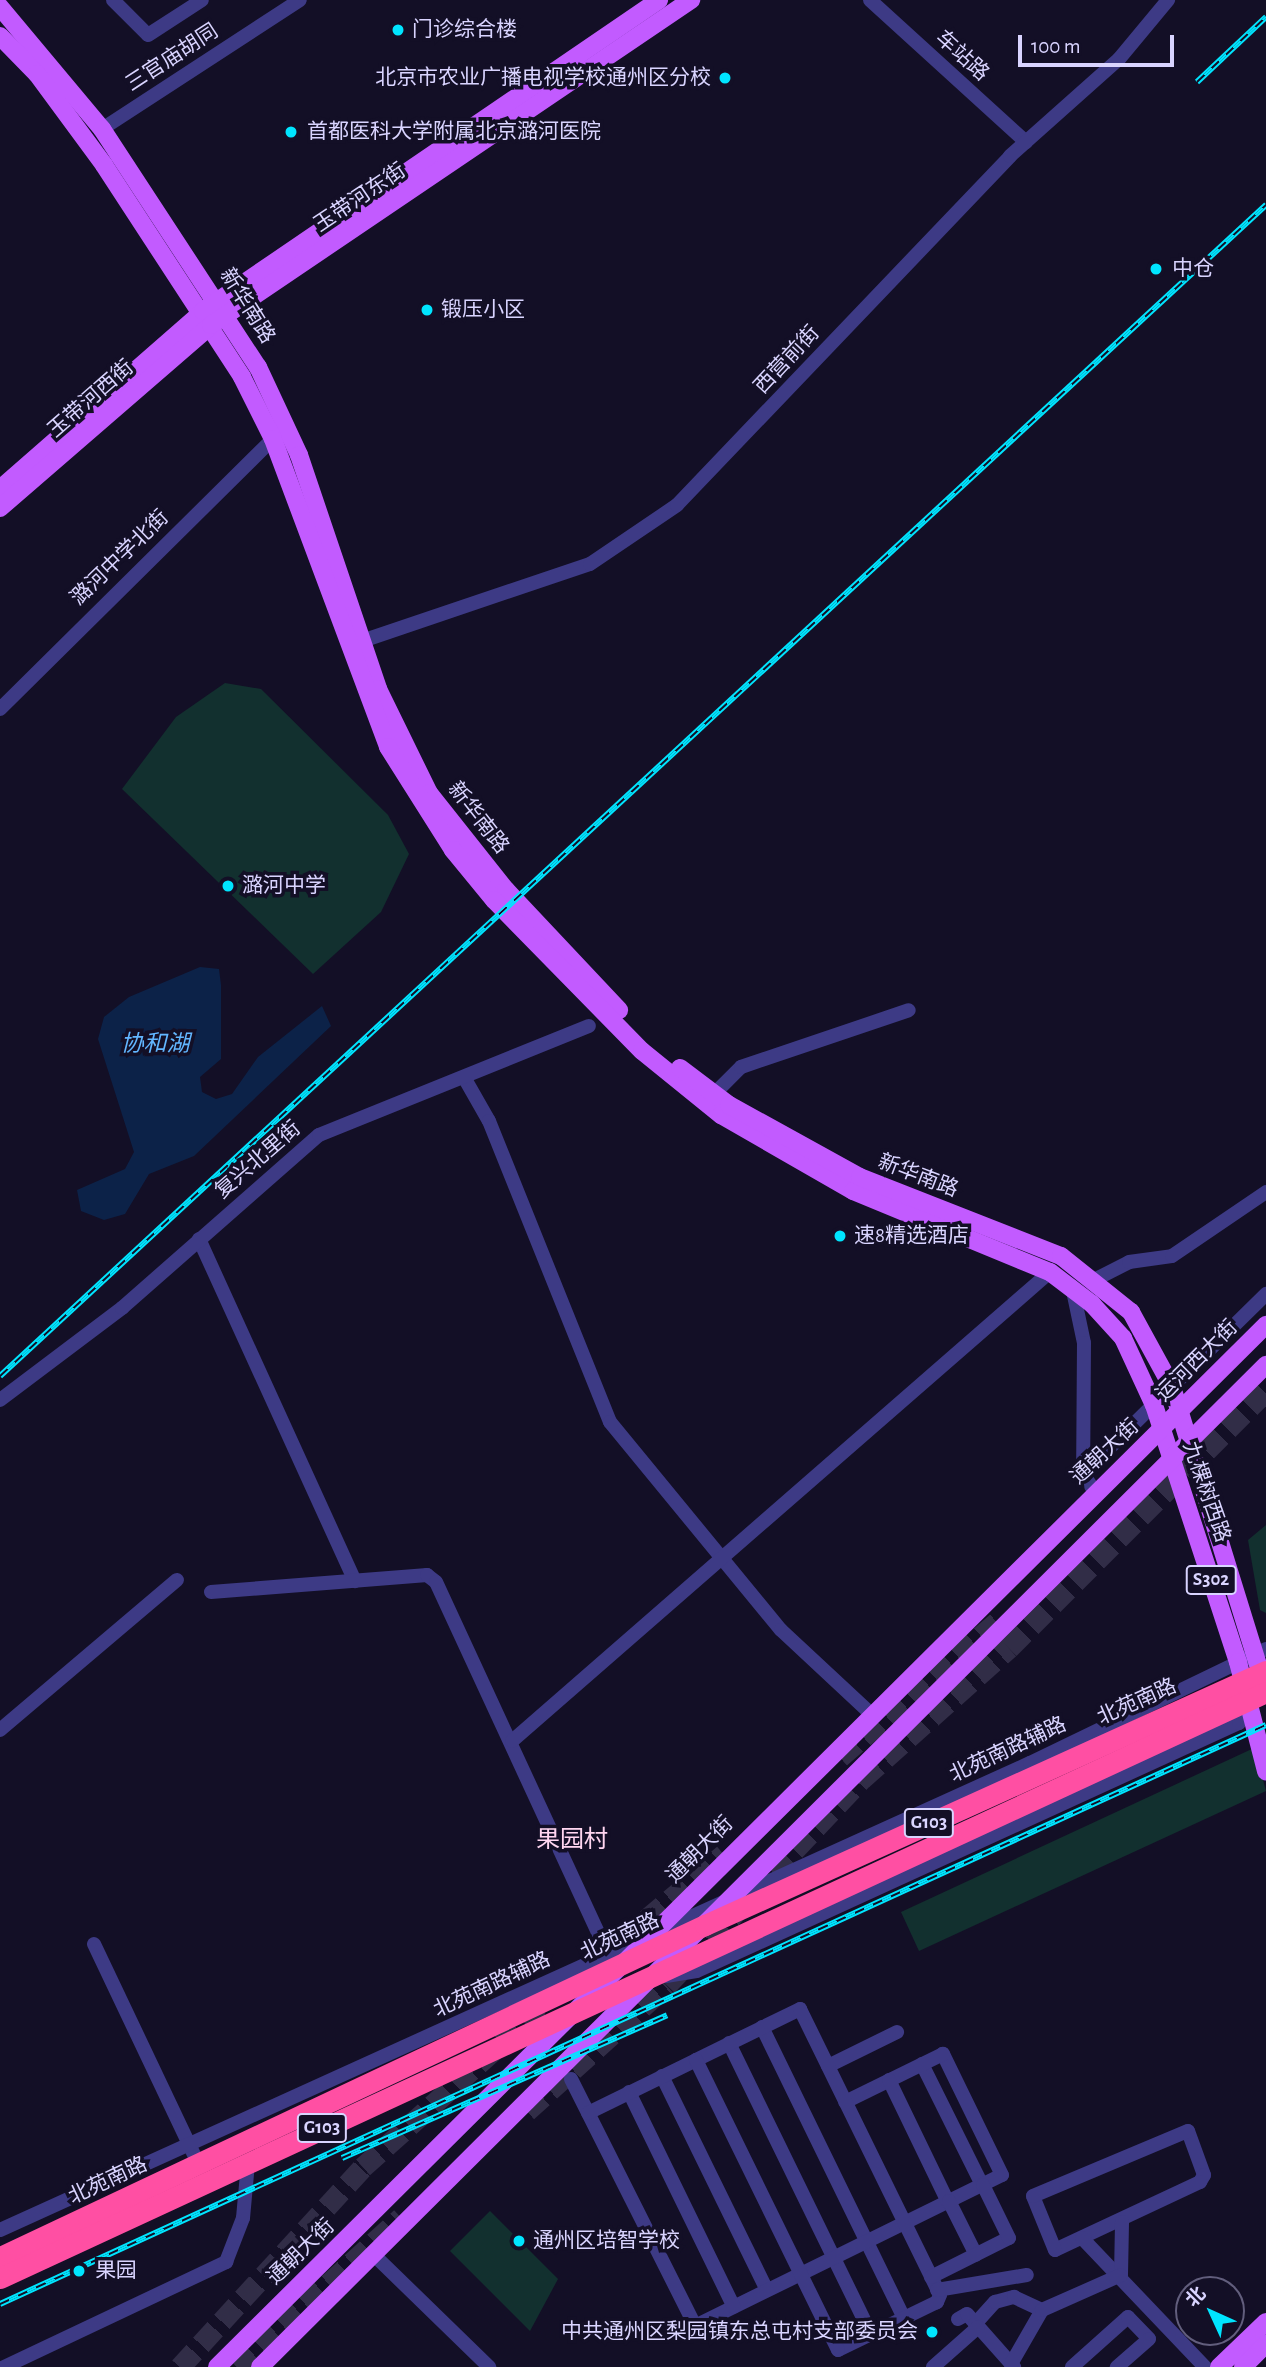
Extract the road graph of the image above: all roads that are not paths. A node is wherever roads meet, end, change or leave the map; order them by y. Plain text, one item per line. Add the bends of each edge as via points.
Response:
1 (113, 0) edge
2 (202, 0) edge
3 (300, 0) edge
4 (659, 0) edge
5 (691, 0) edge
6 (870, 0) edge
7 (1168, 0) edge
8 (0, 7) edge
9 (0, 36) edge
10 (102, 129) junction
11 (1026, 142) junction
12 (215, 312) junction
13 (273, 439) junction
14 (0, 489) edge
15 (0, 508) edge
16 (365, 640) junction
17 (0, 709) edge
18 (909, 1010) dead end
19 (589, 1026) dead end
20 (465, 1079) junction
21 (714, 1094) junction
22 (1266, 1192) edge
23 (199, 1239) junction
24 (1050, 1272) junction
25 (1096, 1279) junction
26 (1072, 1286) junction
27 (1266, 1294) edge
28 (1266, 1325) edge
29 (1266, 1365) edge
30 (1172, 1387) junction
31 (0, 1400) edge
32 (1154, 1405) junction
33 (1177, 1413) junction
34 (1161, 1430) junction
35 (1187, 1445) junction
36 (1170, 1461) junction
37 (1083, 1474) junction
38 (1095, 1492) junction
39 (721, 1558) junction
40 (177, 1580) dead end
41 (355, 1581) junction
42 (211, 1592) dead end
43 (1257, 1675) edge
44 (870, 1713) junction
45 (0, 1730) edge
46 (512, 1741) junction
47 (1266, 1771) edge
48 (1053, 1805) junction
49 (1004, 1811) junction
50 (731, 1899) junction
51 (705, 1924) junction
52 (642, 1939) junction
53 (94, 1944) dead end
54 (611, 1961) junction
55 (644, 1980) junction
56 (573, 2010) junction
57 (762, 2027) junction
58 (897, 2032) dead end
59 (729, 2043) junction
60 (696, 2060) junction
61 (922, 2064) junction
62 (828, 2066) junction
63 (663, 2076) junction
64 (571, 2080) dead end
65 (889, 2080) junction
66 (629, 2092) junction
67 (845, 2102) junction
68 (588, 2113) junction
69 (195, 2157) junction
70 (248, 2163) junction
71 (982, 2185) junction
72 (949, 2201) junction
73 (1122, 2222) junction
74 (905, 2223) junction
75 (0, 2230) edge
76 (1082, 2238) junction
77 (867, 2241) junction
78 (374, 2255) junction
79 (976, 2255) junction
80 (0, 2257) edge
81 (834, 2258) junction
82 (800, 2274) junction
83 (1027, 2275) dead end
84 (1121, 2275) junction
85 (0, 2278) edge
86 (934, 2283) junction
87 (767, 2290) junction
88 (734, 2307) junction
89 (1042, 2310) junction
90 (904, 2318) junction
91 (958, 2319) dead end
92 (1266, 2322) edge
93 (976, 2325) junction
94 (871, 2334) junction
95 (1266, 2344) edge
96 (1012, 2365) edge
97 (4, 2367) edge
98 (217, 2367) edge
99 (260, 2367) edge
100 (489, 2367) edge
101 (933, 2367) edge
102 (1072, 2367) edge
103 (1117, 2367) edge
104 (1205, 2367) edge
105 (1219, 2367) edge
106 (1243, 2367) edge

1 - 2 street via 148,35
3 - 10 street, 三官庙胡同
4 - 12 main road, 玉带河东街
5 - 12 main road, 玉带河东街
6 - 11 street, 车站路
7 - 11 street, 西营前街 via 1119,59
8 - 10 main road, 新华南路
9 - 12 main road, 新华南路 via 37,74
10 - 12 main road, 新华南路
11 - 16 street, 西营前街 via 721,462 644,530 539,584
12 - 13 main road, 新华南路
12 - 14 main road, 玉带河西街
12 - 15 main road, 玉带河西街
12 - 16 main road, 新华南路 via 278,405
13 - 17 street, 潞河中学北街
13 - 24 main road, 新华南路 via 388,747 453,850 494,900 642,1051 721,1115 853,1191
16 - 21 main road, 新华南路 via 400,740 464,841 600,991
18 - 21 street via 741,1067
19 - 20 street, 复兴北里街
20 - 23 street, 复兴北里街 via 319,1135
20 - 39 street via 489,1121 610,1422
21 - 25 main road, 新华南路 via 860,1177 1061,1256
22 - 25 street via 1172,1256 1129,1262
23 - 31 street, 复兴北里街 via 122,1308
23 - 41 street
24 - 26 main road, 新华南路
24 - 39 street
25 - 30 main road, 新华南路 via 1143,1326
26 - 32 main road, 新华南路 via 1123,1338
26 - 37 street via 1084,1343
27 - 30 street
28 - 33 main road, 运河西大街
29 - 35 main road
30 - 32 street
30 - 33 main road, 新华南路
32 - 34 main road, 新华南路
32 - 37 street
33 - 34 main road, 运河西大街
33 - 35 main road, 九棵树西路 / S302
34 - 36 main road, 九棵树西路 / S302
34 - 38 main road, 通朝大街
35 - 36 main road
35 - 43 main road, 九棵树西路 / S302
36 - 43 main road, 九棵树西路 / S302
36 - 50 main road
37 - 38 street
38 - 44 main road, 通朝大街
39 - 44 street via 781,1630
39 - 46 street
40 - 45 street
41 - 42 street
41 - 46 street via 427,1575 436,1582
43 - 47 main road, 九棵树西路 / S302
43 - 48 street via 1239,1723
43 - 49 highway, 北苑南路 / G103
43 - 50 street, 北苑南路辅路
43 - 51 highway, 北苑南路 / G103
44 - 52 main road, 通朝大街
46 - 54 street
48 - 49 highway
48 - 55 street via 697,1971
49 - 55 highway, 北苑南路 / G103
50 - 51 main road
50 - 52 street, 北苑南路辅路
51 - 54 highway, 北苑南路 / G103
51 - 55 main road
52 - 54 main road, 通朝大街
53 - 69 street
54 - 56 main road, 通朝大街
54 - 69 highway, 北苑南路 / G103
55 - 56 highway, 北苑南路 / G103
55 - 78 main road
56 - 70 highway, 北苑南路 / G103
56 - 98 main road, 通朝大街
57 - 59 street
57 - 62 street via 800,2009
57 - 77 street
58 - 62 street
59 - 60 street
59 - 81 street
60 - 63 street
60 - 82 street
61 - 65 street
61 - 71 street
61 - 71 street via 943,2054 1002,2175
62 - 67 street
63 - 66 street
63 - 87 street
64 - 68 street
65 - 67 street
65 - 72 street
66 - 68 street
66 - 88 street
67 - 74 street
68 - 88 street via 688,2318 695,2326
69 - 75 street
69 - 80 highway, 北苑南路 / G103
70 - 85 highway, 北苑南路 / G103
70 - 97 street via 243,2218 226,2262
71 - 72 street
71 - 79 street via 1009,2238
72 - 74 street
72 - 79 street
73 - 76 street
73 - 76 street via 1200,2182 1204,2175 1188,2131 1033,2196 1055,2250
73 - 84 street
74 - 77 street
74 - 86 street
76 - 84 street
77 - 81 street
77 - 90 street
78 - 99 main road
78 - 100 street
79 - 86 street
81 - 82 street
81 - 94 street
82 - 87 street
82 - 94 street via 838,2350
83 - 86 street
84 - 89 street
84 - 104 street
86 - 90 street via 937,2302
87 - 88 street
89 - 93 street via 1014,2297 995,2302
89 - 96 street
90 - 94 street
91 - 93 street via 967,2314
92 - 105 main road
93 - 96 street
93 - 101 street
95 - 106 main road
102 - 103 street via 1128,2317 1149,2339

